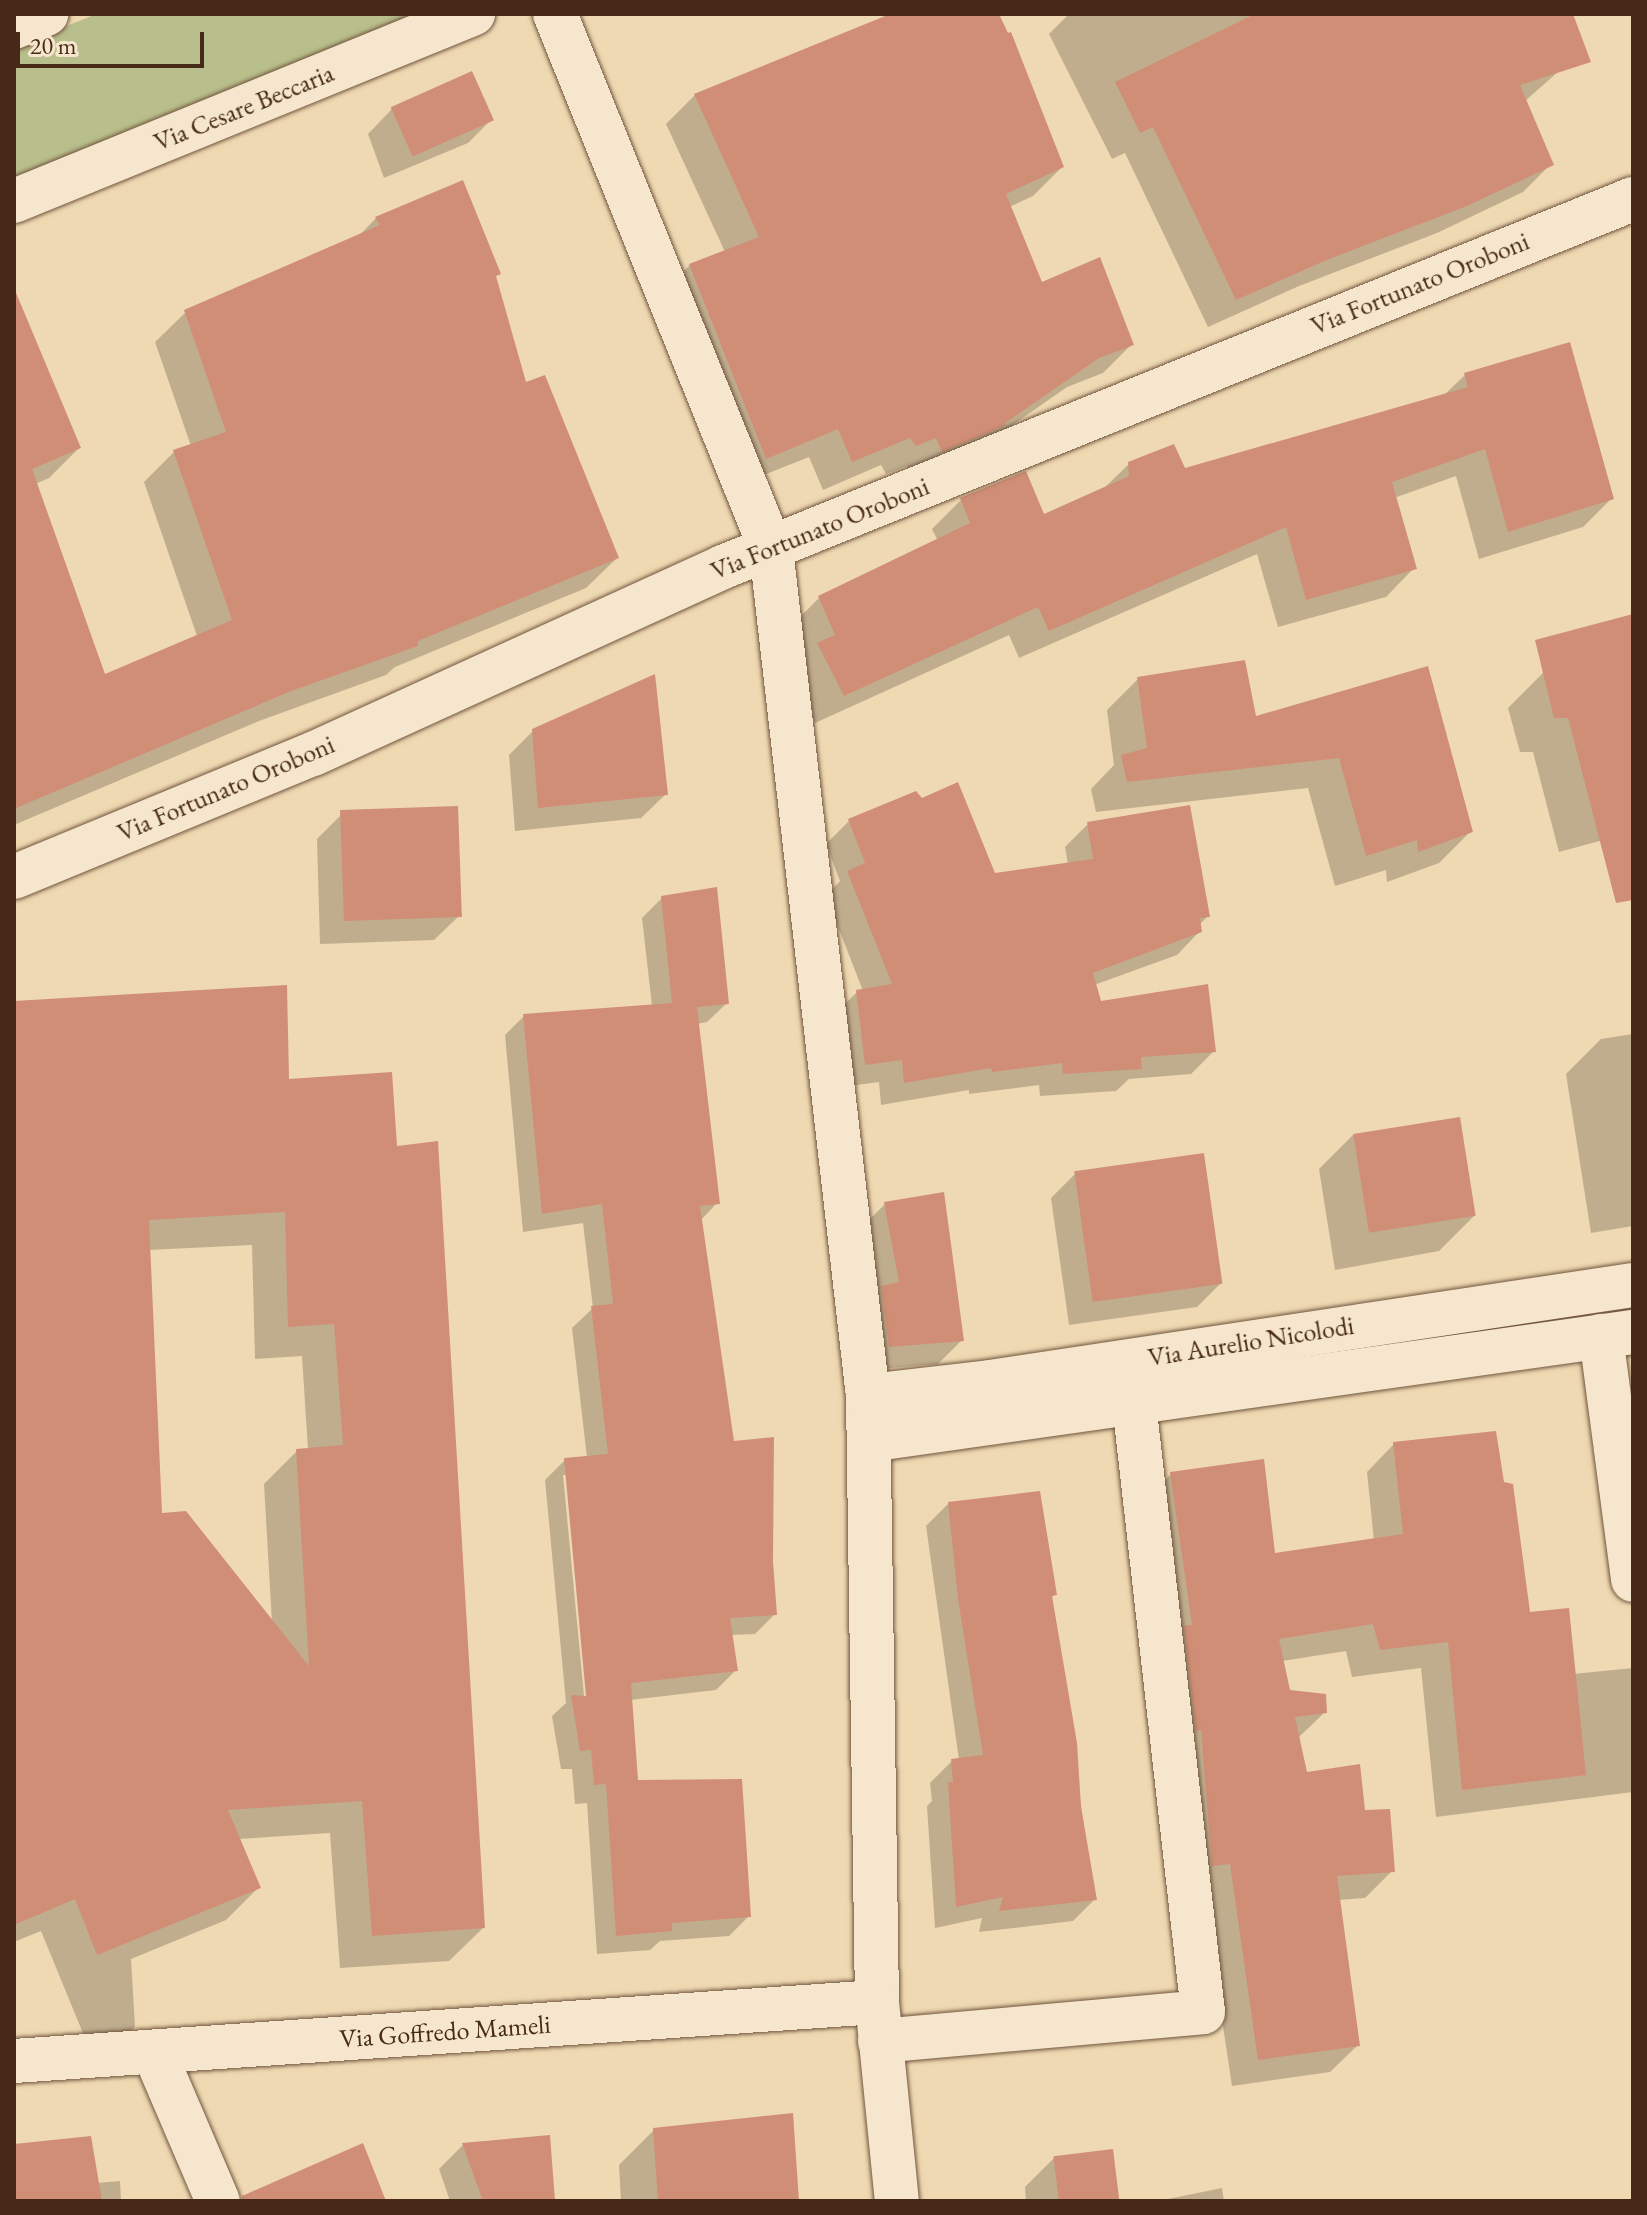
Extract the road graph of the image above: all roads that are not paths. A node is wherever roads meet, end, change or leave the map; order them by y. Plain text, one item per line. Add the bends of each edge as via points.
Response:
1 (46, 14) edge
2 (473, 14) edge
3 (555, 14) edge
4 (14, 27) edge
5 (1633, 199) edge
6 (14, 201) edge
7 (771, 549) junction
8 (14, 877) edge
9 (1633, 1285) edge
10 (1617, 1334) edge
11 (868, 1396) junction
12 (1134, 1403) junction
13 (869, 1440) junction
14 (1633, 1580) edge
15 (878, 2021) junction
16 (154, 2052) junction
17 (14, 2061) edge
18 (218, 2201) edge
19 (897, 2201) edge

1 - 4 street
2 - 6 street, Via Cesare Beccaria
3 - 7 street
5 - 7 street, Via Fortunato Oroboni
7 - 8 street, Via Fortunato Oroboni via 313,754
7 - 11 street
9 - 11 street, Via Aurelio Nicolodi
10 - 12 street, Via Aurelio Nicolodi
10 - 14 street
11 - 13 street
12 - 13 street, Via Aurelio Nicolodi
12 - 15 street, Via Goffredo Mameli via 1203,2012
13 - 15 street
15 - 16 street, Via Goffredo Mameli
15 - 19 street
16 - 17 street, Via Goffredo Mameli
16 - 18 street

